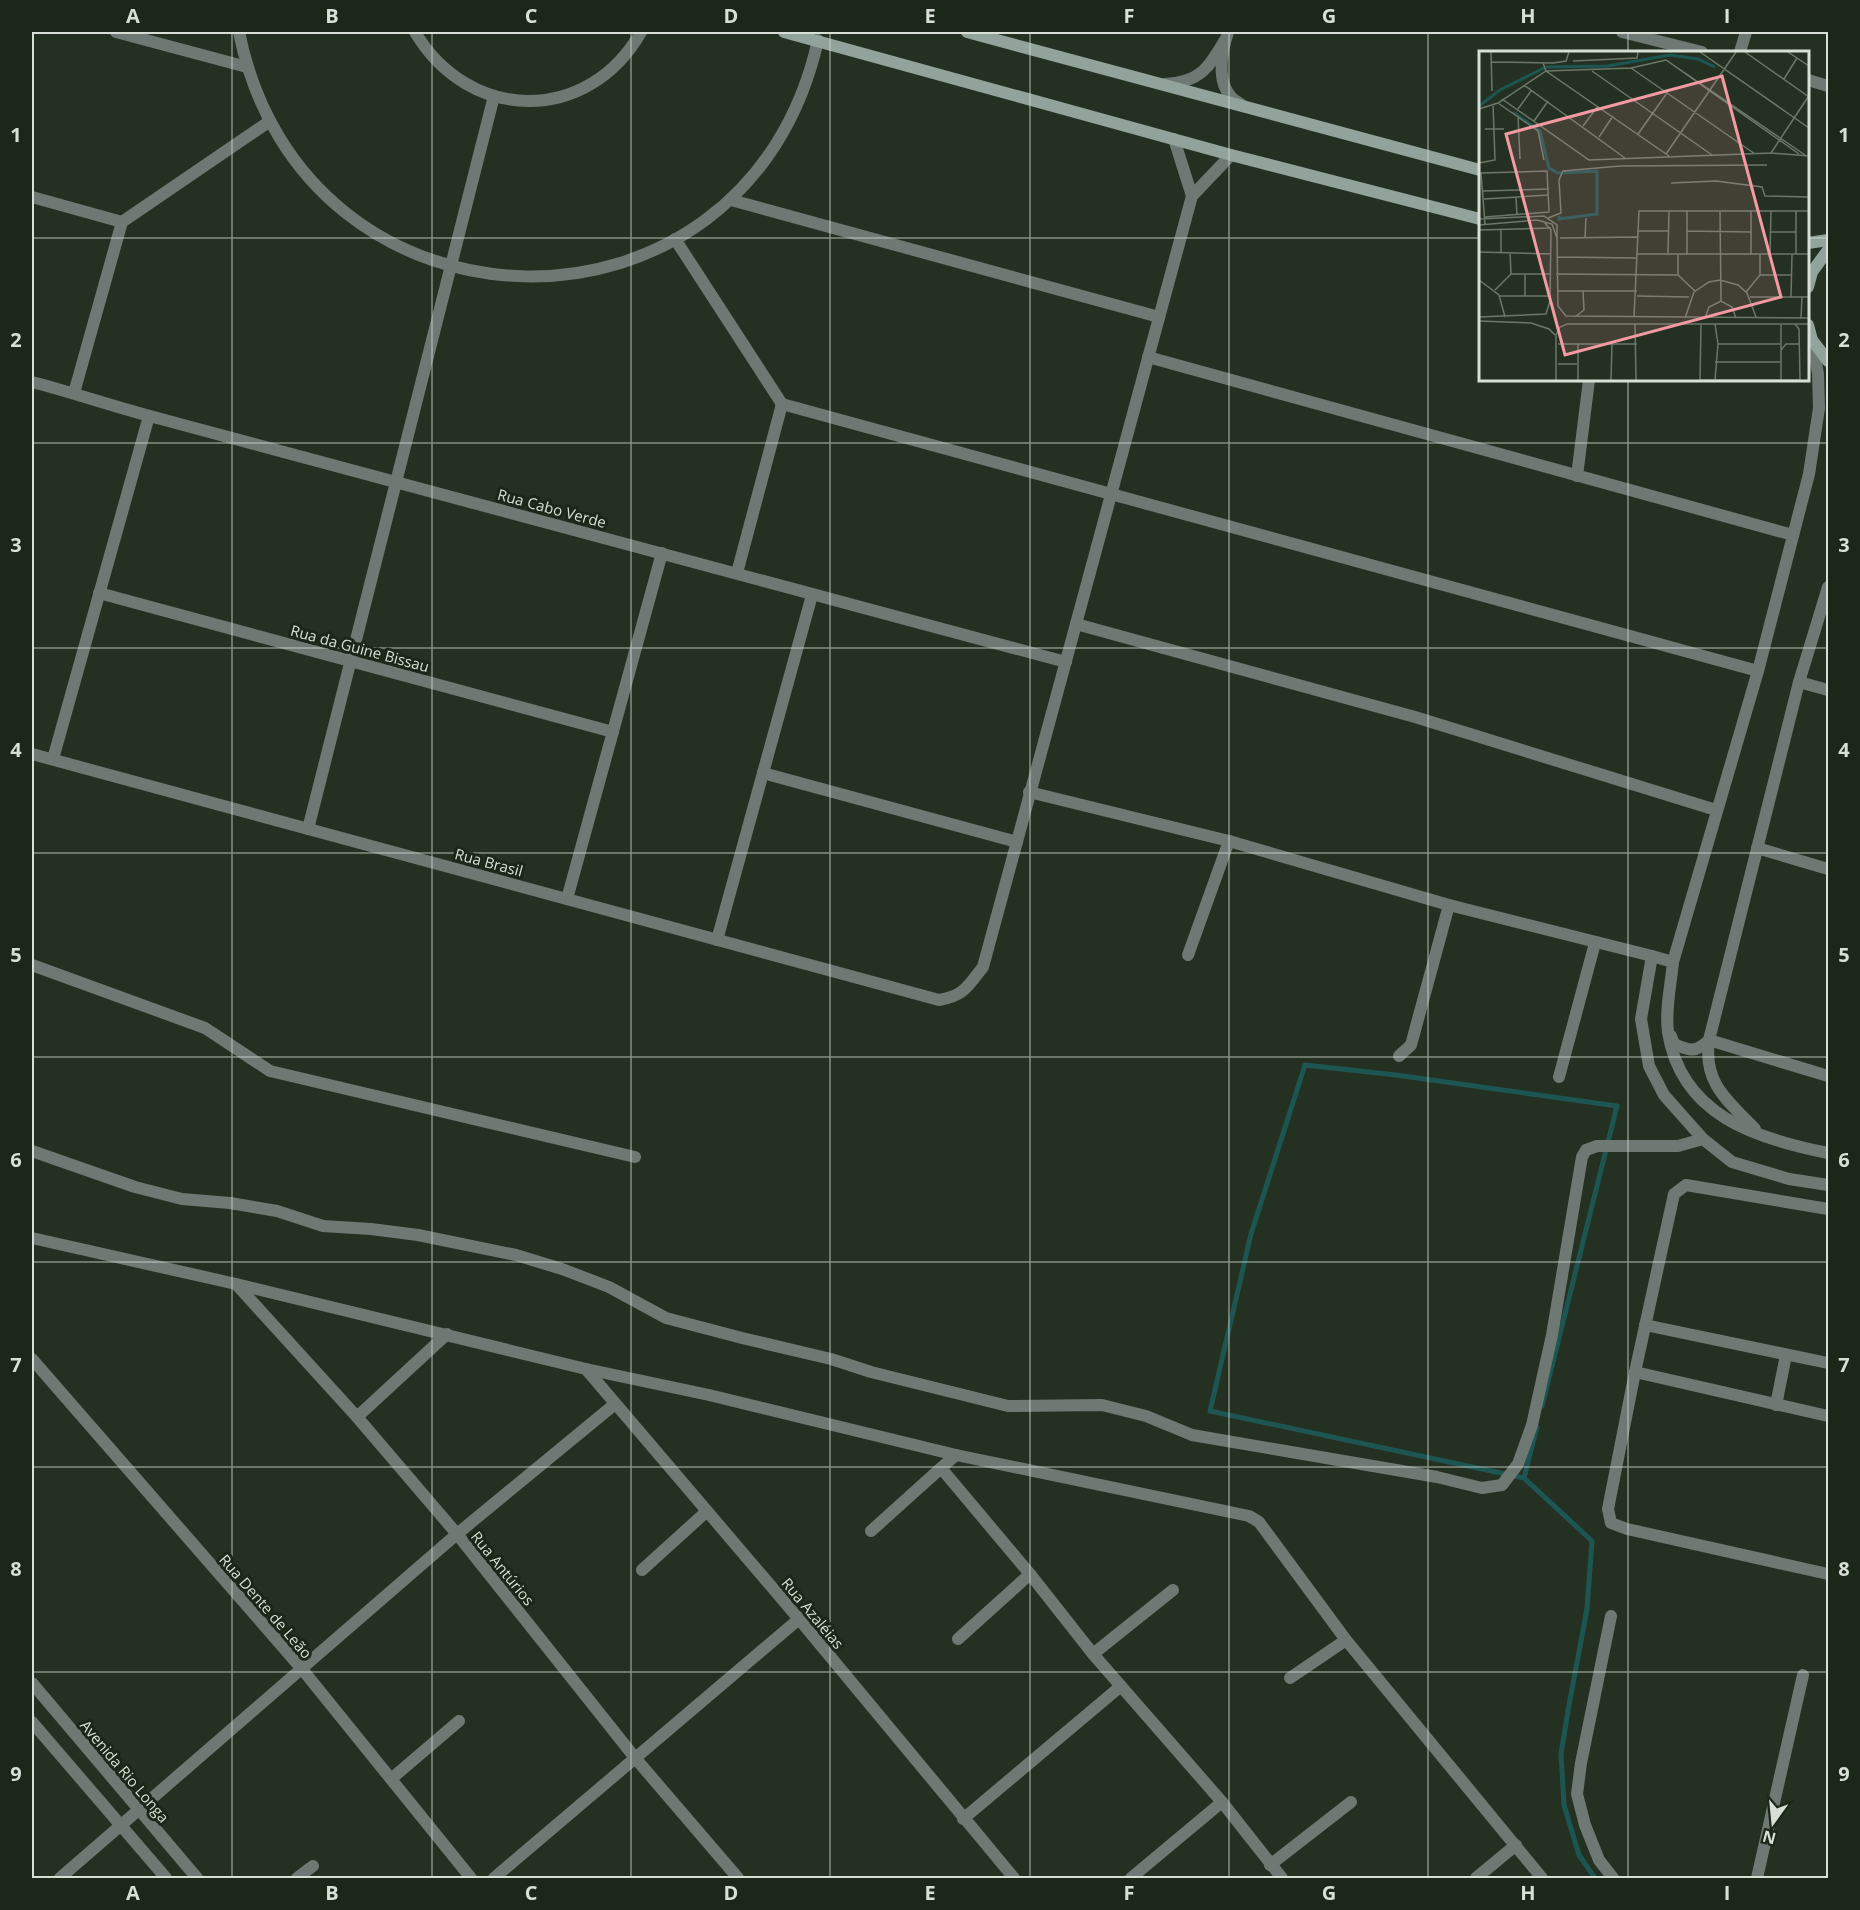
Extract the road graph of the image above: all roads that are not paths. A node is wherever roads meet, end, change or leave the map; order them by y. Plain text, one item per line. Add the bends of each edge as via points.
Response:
1 (116, 32) edge
2 (239, 32) edge
3 (415, 32) edge
4 (641, 32) edge
5 (784, 32) edge
6 (967, 32) edge
7 (1622, 32) edge
8 (1746, 32) edge
9 (1226, 36) edge
10 (818, 40) junction
11 (1698, 51) edge
12 (1740, 51) edge
13 (247, 67) junction
14 (1809, 80) edge
15 (1159, 84) junction
16 (1828, 86) edge
17 (494, 96) junction
18 (1244, 107) junction
19 (270, 121) junction
20 (1174, 139) junction
21 (1231, 155) junction
22 (1479, 170) edge
23 (1192, 196) junction
24 (32, 197) edge
25 (731, 200) junction
26 (1479, 219) edge
27 (122, 222) junction
28 (675, 239) junction
29 (1828, 240) edge
30 (1809, 243) edge
31 (1828, 250) edge
32 (451, 267) junction
33 (1809, 283) edge
34 (1159, 317) junction
35 (1810, 339) edge
36 (1148, 357) junction
37 (1828, 361) edge
38 (1589, 381) edge
39 (32, 382) edge
40 (74, 393) junction
41 (782, 404) junction
42 (149, 416) junction
43 (1577, 476) junction
44 (397, 481) junction
45 (1111, 494) junction
46 (1793, 535) junction
47 (662, 554) junction
48 (737, 573) junction
49 (1828, 587) edge
50 (99, 593) junction
51 (812, 595) junction
52 (1076, 624) junction
53 (351, 661) junction
54 (1066, 662) junction
55 (1758, 671) junction
56 (1799, 682) junction
57 (1828, 690) edge
58 (613, 732) junction
59 (32, 754) edge
60 (52, 759) junction
61 (763, 773) junction
62 (1029, 792) junction
63 (1716, 810) junction
64 (308, 829) junction
65 (1229, 841) junction
66 (1017, 842) junction
67 (1757, 848) junction
68 (1828, 869) edge
69 (567, 899) junction
70 (1449, 905) junction
71 (717, 940) junction
72 (1595, 943) junction
73 (1188, 955) dead end
74 (1652, 956) junction
75 (1673, 962) junction
76 (32, 965) edge
77 (1668, 1030) junction
78 (1709, 1040) junction
79 (1399, 1056) dead end
80 (1828, 1076) edge
81 (1559, 1077) dead end
82 (1760, 1134) junction
83 (1703, 1140) junction
84 (32, 1151) edge
85 (1828, 1153) edge
86 (635, 1157) dead end
87 (1828, 1185) edge
88 (1828, 1209) edge
89 (32, 1238) edge
90 (236, 1284) junction
91 (1645, 1325) junction
92 (447, 1335) junction
93 (1786, 1355) junction
94 (32, 1359) edge
95 (1828, 1363) edge
96 (586, 1369) junction
97 (1635, 1372) junction
98 (615, 1404) junction
99 (1776, 1405) junction
100 (1828, 1416) edge
101 (357, 1417) junction
102 (956, 1455) junction
103 (941, 1468) junction
104 (706, 1512) junction
105 (871, 1531) dead end
106 (457, 1534) junction
107 (642, 1570) dead end
108 (1030, 1574) junction
109 (1828, 1574) edge
110 (1173, 1590) dead end
111 (1611, 1617) dead end
112 (799, 1619) junction
113 (958, 1639) dead end
114 (1346, 1640) junction
115 (1093, 1654) junction
116 (302, 1669) junction
117 (1803, 1675) dead end
118 (1290, 1678) dead end
119 (32, 1683) edge
120 (1121, 1686) junction
121 (459, 1721) dead end
122 (32, 1722) edge
123 (636, 1759) junction
124 (391, 1779) junction
125 (1222, 1802) junction
126 (1351, 1802) dead end
127 (138, 1810) junction
128 (963, 1819) junction
129 (122, 1826) junction
130 (1516, 1845) junction
131 (1270, 1865) junction
132 (313, 1866) dead end
133 (60, 1878) edge
134 (166, 1878) edge
135 (197, 1878) edge
136 (297, 1878) edge
137 (471, 1878) edge
138 (494, 1878) edge
139 (738, 1878) edge
140 (1014, 1878) edge
141 (1131, 1878) edge
142 (1282, 1878) edge
143 (1476, 1878) edge
144 (1542, 1878) edge
145 (1613, 1878) edge
146 (1757, 1878) edge

1 - 13 street
2 - 13 street
3 - 17 street via 424,47 455,78
4 - 17 street via 615,67 579,90 537,100
5 - 10 street
6 - 15 street
7 - 11 street
8 - 12 street
9 - 15 street via 1201,75 1182,83
9 - 18 street via 1223,81 1231,97
10 - 20 street
10 - 25 street via 811,72 792,118 765,161
13 - 19 street
14 - 16 street
15 - 18 street
17 - 32 street
18 - 22 street
19 - 27 street
19 - 32 street via 290,155 322,193 361,225 405,250
20 - 21 street
20 - 23 street
21 - 23 street
21 - 26 street
23 - 34 street
24 - 27 street
25 - 28 street
25 - 34 street
27 - 40 street
28 - 32 street via 649,253 601,269 551,277 501,276
28 - 41 street
29 - 30 street
31 - 33 street
32 - 44 street
34 - 36 street
35 - 37 street
35 - 46 street via 1818,374 1819,408 1809,474
36 - 43 street
36 - 45 street
38 - 43 street
39 - 40 street, Rua Cabo Verde
40 - 42 street, Rua Cabo Verde
41 - 45 street
41 - 48 street
42 - 44 street, Rua Cabo Verde
42 - 50 street
43 - 46 street
44 - 47 street, Rua Cabo Verde
44 - 53 street
45 - 52 street
45 - 55 street
46 - 55 street
47 - 48 street, Rua Cabo Verde
47 - 58 street
48 - 51 street, Rua Cabo Verde
49 - 56 street
50 - 53 street, Rua da Guine Bissau
50 - 60 street
51 - 54 street, Rua Cabo Verde
51 - 61 street
52 - 54 street
52 - 63 street via 1415,717
53 - 58 street, Rua da Guine Bissau
53 - 64 street
54 - 62 street
55 - 63 street
56 - 57 street
56 - 67 street
58 - 69 street
59 - 60 street, Rua Brasil
60 - 64 street, Rua Brasil
61 - 66 street
61 - 71 street
62 - 65 street
62 - 66 street
63 - 75 street
64 - 69 street, Rua Brasil
65 - 70 street
65 - 73 street
66 - 71 street, Rua Brasil via 983,967 955,997 939,1000
67 - 68 street
67 - 78 street
69 - 71 street, Rua Brasil
70 - 72 street
70 - 79 street via 1411,1045
72 - 74 street
72 - 81 street
74 - 75 street
74 - 83 street via 1641,1019 1649,1066 1664,1095
75 - 77 street
76 - 86 street via 205,1028 270,1071
77 - 78 street via 1674,1044 1688,1050 1700,1049
77 - 82 street via 1674,1060 1687,1084 1725,1119
78 - 80 street
78 - 82 street via 1710,1074 1722,1094
82 - 85 street
83 - 84 street via 1678,1146 1597,1146 1586,1150 1532,1425 1518,1464 1502,1485 1482,1488 1192,1436 1146,1416 1102,1405 1008,1406 666,1318 609,1287 516,1255 418,1235 323,1226 277,1211 230,1203 182,1199
83 - 87 street via 1732,1162 1789,1179
88 - 91 street via 1686,1185 1674,1194
89 - 90 street
90 - 92 street
90 - 101 street, Rua Antúrios
91 - 93 street
91 - 97 street
92 - 96 street
92 - 101 street
93 - 95 street
93 - 99 street
94 - 116 street, Rua Dente de Leão
96 - 98 street, Rua Azaléias
96 - 102 street
97 - 99 street
97 - 109 street via 1608,1509 1611,1523
98 - 104 street, Rua Azaléias
98 - 106 street
99 - 100 street
101 - 106 street, Rua Antúrios
102 - 103 street
102 - 114 street via 1249,1516 1258,1522
103 - 105 street
103 - 108 street
104 - 107 street
104 - 112 street, Rua Azaléias
106 - 116 street
106 - 123 street, Rua Antúrios
108 - 113 street
108 - 115 street
110 - 115 street
111 - 145 street via 1577,1794 1599,1860
112 - 123 street
112 - 128 street, Rua Azaléias
114 - 118 street
114 - 130 street
115 - 120 street
116 - 124 street, Rua Dente de Leão
116 - 127 street
117 - 146 street
119 - 127 street, Avenida Rio Longa
120 - 125 street
120 - 128 street
121 - 124 street
122 - 129 street
123 - 138 street
123 - 139 street, Rua Antúrios
124 - 137 street, Rua Dente de Leão
125 - 131 street
125 - 141 street
126 - 131 street
127 - 129 street
127 - 135 street, Avenida Rio Longa
128 - 140 street, Rua Azaléias
129 - 133 street
129 - 134 street
130 - 143 street
130 - 144 street
131 - 142 street
132 - 136 street

